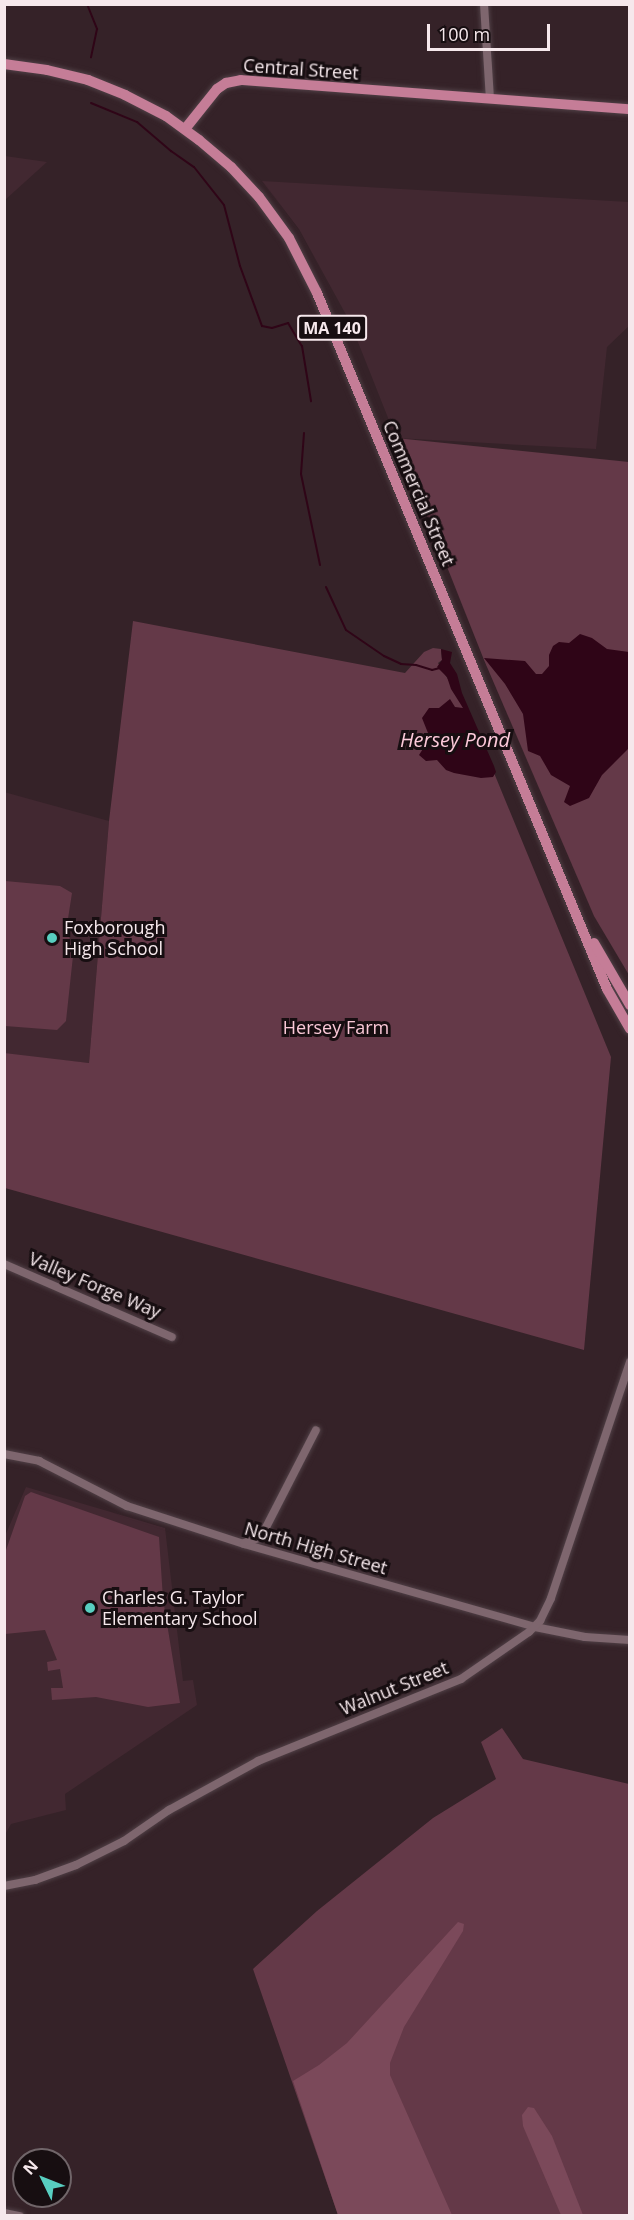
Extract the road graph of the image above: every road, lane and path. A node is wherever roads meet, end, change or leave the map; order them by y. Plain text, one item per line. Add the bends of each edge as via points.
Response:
1 (484, 4) edge
2 (4, 64) edge
3 (490, 99) junction
4 (630, 109) edge
5 (184, 129) junction
6 (572, 903) junction
7 (630, 1005) edge
8 (630, 1029) edge
9 (4, 1264) edge
10 (172, 1337) dead end
11 (630, 1362) edge
12 (316, 1431) dead end
13 (4, 1454) edge
14 (244, 1544) junction
15 (535, 1627) junction
16 (630, 1640) edge
17 (4, 1886) edge
18 (4, 2213) edge
19 (20, 2216) edge

1 - 3 street
2 - 5 main road, MA 140 via 93,82 141,102
3 - 4 main road, Central Street
3 - 5 main road, Central Street via 237,81 213,92
5 - 6 main road, Commercial Street / MA 140 via 225,161 259,196 308,272
6 - 7 main road, Commercial Street / MA 140
6 - 8 main road, Commercial Street / MA 140 via 607,989
9 - 10 street, Valley Forge Way
11 - 15 street, Walnut Street via 551,1598
12 - 14 street via 261,1537
13 - 14 street, North High Street via 39,1461 127,1506
14 - 15 street, North High Street
15 - 16 street, North High Street via 585,1637
15 - 17 street, Walnut Street via 461,1678 258,1761 76,1865
18 - 19 street

